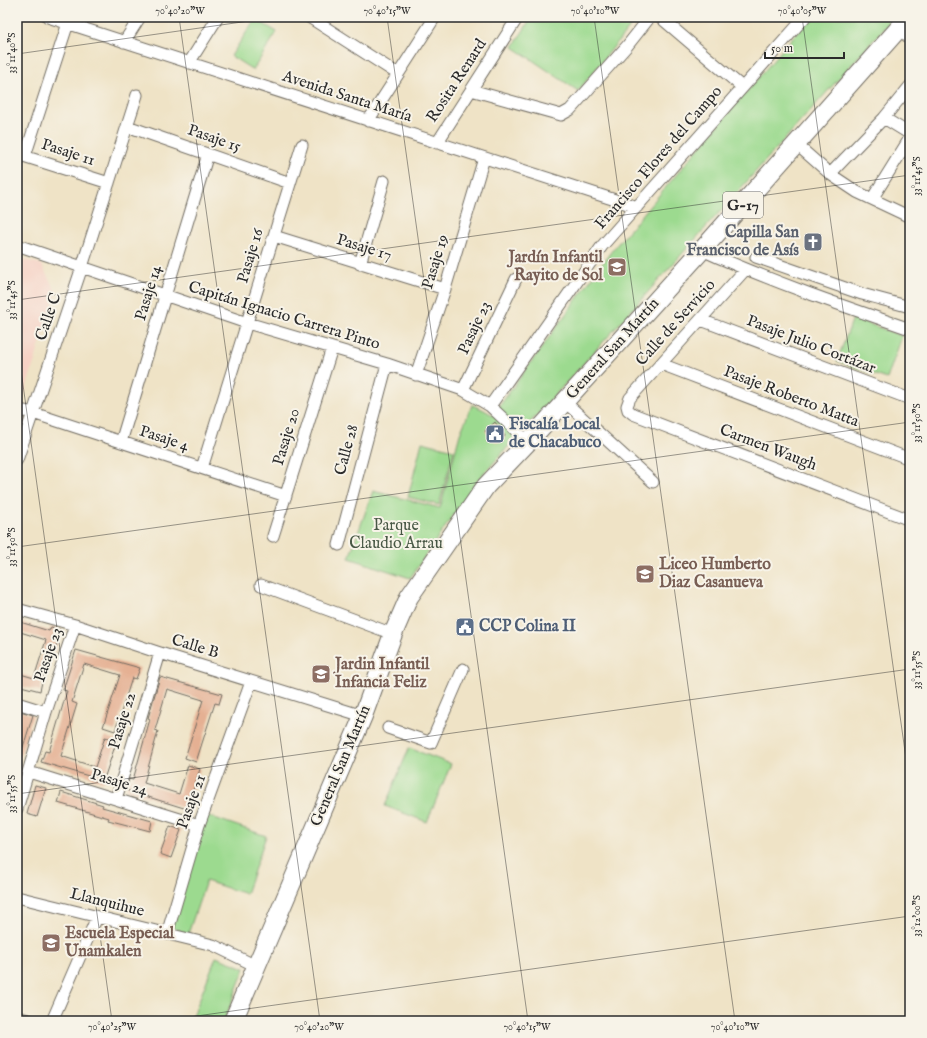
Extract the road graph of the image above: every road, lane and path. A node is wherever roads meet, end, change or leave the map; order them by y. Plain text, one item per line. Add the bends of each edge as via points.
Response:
1 (140, 17) edge
2 (218, 17) edge
3 (309, 17) edge
4 (518, 17) edge
5 (650, 17) edge
6 (660, 17) edge
7 (805, 17) edge
8 (53, 18) edge
9 (431, 18) edge
10 (68, 23) junction
11 (906, 28) edge
12 (124, 42) junction
13 (189, 62) junction
14 (398, 74) junction
15 (910, 86) edge
16 (742, 87) junction
17 (471, 90) junction
18 (137, 95) dead end
19 (906, 98) edge
20 (884, 118) junction
21 (368, 120) junction
22 (127, 126) junction
23 (910, 134) edge
24 (910, 138) edge
25 (437, 143) junction
26 (796, 144) junction
27 (302, 145) dead end
28 (208, 154) junction
29 (21, 155) edge
30 (484, 158) junction
31 (830, 174) junction
32 (384, 181) dead end
33 (109, 183) junction
34 (290, 183) junction
35 (872, 199) junction
36 (637, 207) junction
37 (910, 217) edge
38 (274, 236) junction
39 (17, 245) edge
40 (702, 250) junction
41 (756, 257) dead end
42 (360, 264) junction
43 (82, 267) junction
44 (745, 270) junction
45 (516, 279) dead end
46 (445, 289) junction
47 (165, 296) junction
48 (910, 307) edge
49 (701, 320) junction
50 (247, 323) junction
51 (910, 329) edge
52 (332, 348) junction
53 (387, 364) junction
54 (661, 364) junction
55 (416, 375) junction
56 (463, 390) junction
57 (630, 398) joint
58 (910, 399) edge
59 (565, 402) junction
60 (490, 406) junction
61 (17, 412) edge
62 (33, 413) junction
63 (122, 442) junction
64 (528, 442) junction
65 (910, 459) edge
66 (17, 460) edge
67 (202, 468) junction
68 (653, 482) dead end
69 (286, 496) junction
70 (910, 520) edge
71 (273, 536) dead end
72 (339, 545) dead end
73 (261, 585) dead end
74 (17, 609) edge
75 (76, 625) junction
76 (393, 634) junction
77 (160, 653) junction
78 (463, 669) dead end
79 (251, 682) junction
80 (17, 702) edge
81 (46, 712) junction
82 (364, 716) junction
83 (388, 728) dead end
84 (29, 772) junction
85 (116, 798) junction
86 (17, 809) edge
87 (199, 825) junction
88 (17, 897) edge
89 (97, 917) junction
90 (167, 934) junction
91 (256, 966) junction
92 (17, 1017) edge
93 (32, 1021) edge
94 (52, 1021) edge
95 (233, 1021) edge

1 - 12 street
2 - 13 street
3 - 14 street
4 - 17 street, Rosita Renard
5 - 17 street via 570,110 562,115
6 - 16 street
7 - 16 street, Francisco Flores del Campo
8 - 10 street, Avenida Santa María
9 - 14 street
10 - 12 street, Avenida Santa María
10 - 29 street
11 - 26 main road, General San Martín / G-17
12 - 13 street, Avenida Santa María
13 - 21 street, Avenida Santa María
14 - 21 street
15 - 19 street
16 - 36 street, Francisco Flores del Campo
17 - 25 street, Rosita Renard
18 - 22 street, Calle C
19 - 20 street
20 - 23 street
20 - 31 street
21 - 25 street, Avenida Santa María
22 - 28 street, Pasaje 15
22 - 33 street, Calle C
24 - 35 street
25 - 30 street, Avenida Santa María
26 - 31 street
26 - 40 main road, General San Martín / G-17
27 - 34 street, Pasaje 16
28 - 34 street, Pasaje 15
28 - 47 street, Pasaje 14
29 - 33 street, Pasaje 11
30 - 36 street, Avenida Santa María
30 - 46 street, Pasaje 19
31 - 35 street
32 - 42 street
33 - 43 street, Calle C
34 - 38 street, Pasaje 16
35 - 37 street
36 - 60 street, Francisco Flores del Campo via 602,246
38 - 42 street, Pasaje 17
38 - 50 street, Pasaje 16
39 - 43 street, Capitán Ignacio Carrera Pinto
40 - 44 street
40 - 59 main road, General San Martín / G-17
41 - 48 street via 862,294
42 - 46 street, Pasaje 17
43 - 47 street, Capitán Ignacio Carrera Pinto
43 - 62 street, Calle C
44 - 49 street, Calle de Servicio
44 - 51 street
45 - 56 street, Pasaje 23
46 - 55 street, Pasaje 19
47 - 50 street, Capitán Ignacio Carrera Pinto
47 - 63 street, Pasaje 14
49 - 54 street, Calle de Servicio
49 - 58 street, Pasaje Julio Cortázar
50 - 52 street, Capitán Ignacio Carrera Pinto
50 - 67 street, Pasaje 16
52 - 53 street, Capitán Ignacio Carrera Pinto
52 - 69 street, Pasaje 20
53 - 55 street, Capitán Ignacio Carrera Pinto
53 - 72 street, Calle 28
54 - 57 street, Calle de Servicio
54 - 65 street, Pasaje Roberto Matta
55 - 56 street, Capitán Ignacio Carrera Pinto
56 - 60 street, Capitán Ignacio Carrera Pinto
57 - 70 street, Carmen Waugh via 627,406 633,414
59 - 64 main road, General San Martín / G-17
59 - 68 street
60 - 64 street, Capitán Ignacio Carrera Pinto
61 - 62 street, Pasaje 4
62 - 63 street, Pasaje 4
62 - 66 street, Calle C
63 - 67 street, Pasaje 4
64 - 76 main road, General San Martín / G-17 via 481,492 409,597
67 - 69 street, Pasaje 4
69 - 71 street, Pasaje 20
73 - 76 street
74 - 75 street, Calle B
75 - 77 street, Calle B
75 - 81 street, Pasaje 23
76 - 82 main road, General San Martín / G-17
77 - 79 street, Calle B
77 - 85 street, Pasaje 22
78 - 83 street via 431,743
79 - 82 street, Calle B
79 - 87 street, Pasaje 21
80 - 81 street
81 - 84 street, Pasaje 23
82 - 91 main road, General San Martín / G-17
84 - 85 street, Pasaje 24
84 - 86 street, Pasaje 23
85 - 87 street, Pasaje 24
87 - 90 street, Pasaje 21
88 - 89 street, Llanquihue
89 - 90 street, Llanquihue
89 - 94 street
90 - 91 street, Llanquihue via 213,945
91 - 95 main road, General San Martín / G-17
92 - 93 street

